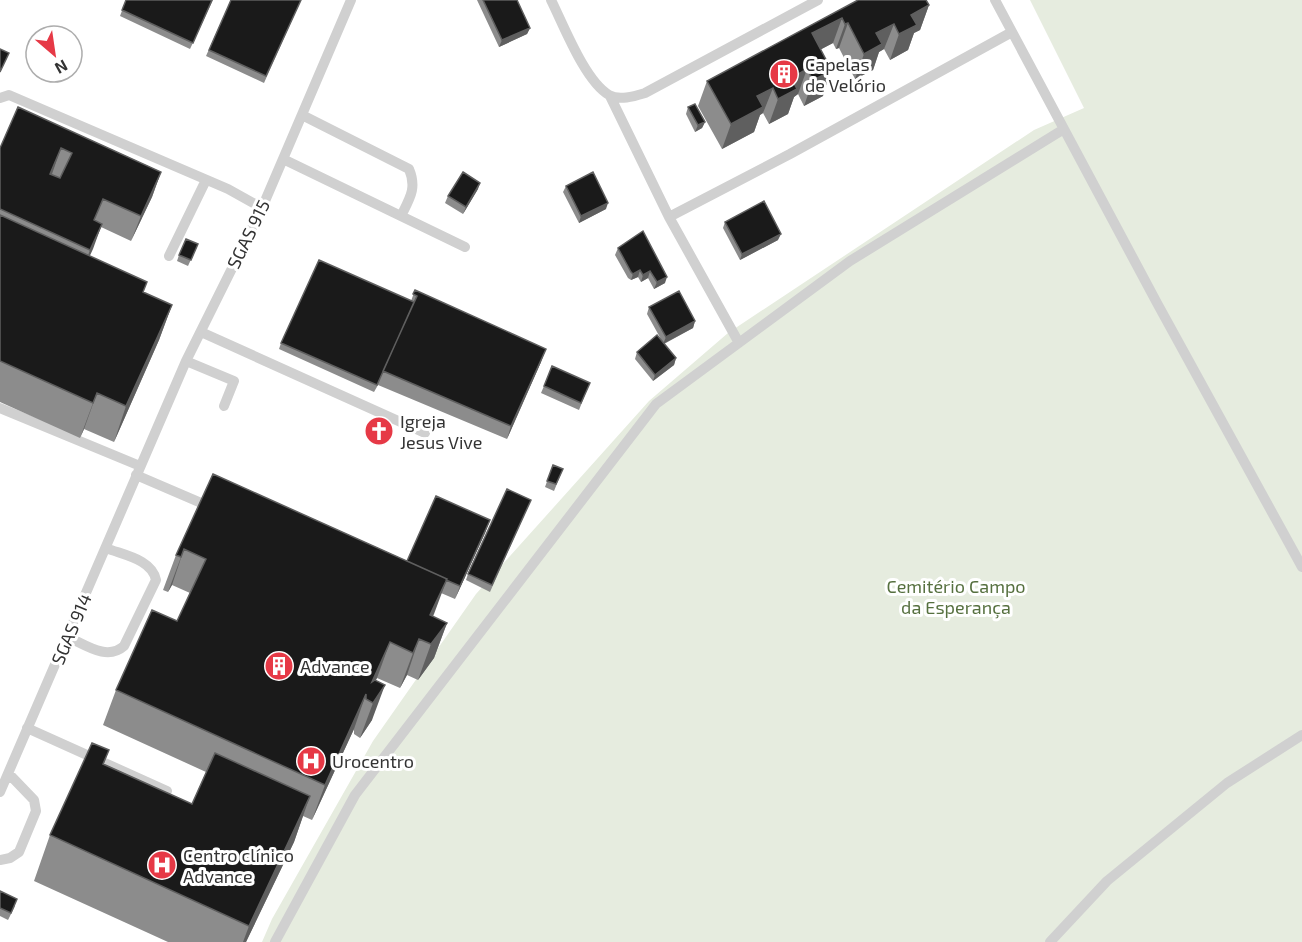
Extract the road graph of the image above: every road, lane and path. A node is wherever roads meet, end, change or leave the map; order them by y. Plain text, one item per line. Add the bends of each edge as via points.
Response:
1 (351, 0) edge
2 (551, 0) edge
3 (818, 0) edge
4 (995, 0) edge
5 (1012, 32) junction
6 (610, 96) junction
7 (0, 98) edge
8 (302, 115) junction
9 (1064, 129) junction
10 (283, 159) junction
11 (206, 180) junction
12 (262, 208) junction
13 (401, 216) junction
14 (669, 217) junction
15 (465, 247) dead end
16 (170, 256) dead end
17 (201, 332) junction
18 (739, 343) junction
19 (186, 361) junction
20 (224, 406) dead end
21 (0, 408) edge
22 (425, 433) dead end
23 (138, 470) junction
24 (224, 512) edge
25 (106, 548) junction
26 (1302, 567) edge
27 (68, 637) junction
28 (27, 728) junction
29 (1302, 735) edge
30 (9, 774) junction
31 (167, 791) edge
32 (0, 792) edge
33 (0, 860) edge
34 (275, 942) edge
35 (1050, 942) edge

1 - 8 lane, SGAS 915
2 - 6 lane via 595,83
3 - 6 lane via 645,93
4 - 5 lane
5 - 9 lane
5 - 14 lane
6 - 14 lane
7 - 11 lane via 9,95
8 - 10 lane, SGAS 915
8 - 13 lane via 409,169 413,193
9 - 18 lane via 850,261
9 - 26 lane
10 - 12 lane, SGAS 915
10 - 13 lane
11 - 12 lane
11 - 16 lane
12 - 17 lane, SGAS 915
13 - 15 lane
14 - 18 lane
17 - 19 lane, SGAS 915
17 - 22 lane
18 - 34 lane via 656,404 505,597 355,795
19 - 20 lane via 234,381
19 - 23 lane, SGAS 915
21 - 23 lane
23 - 24 lane
23 - 25 lane, SGAS 914
25 - 27 lane, SGAS 914
25 - 27 lane via 148,564 156,580 124,646 117,652 108,655
27 - 28 lane, SGAS 914
28 - 30 lane, SGAS 914
28 - 31 lane
29 - 35 lane via 1227,783 1107,881
30 - 32 lane, SGAS 914
30 - 33 lane via 34,800 36,811 19,852

